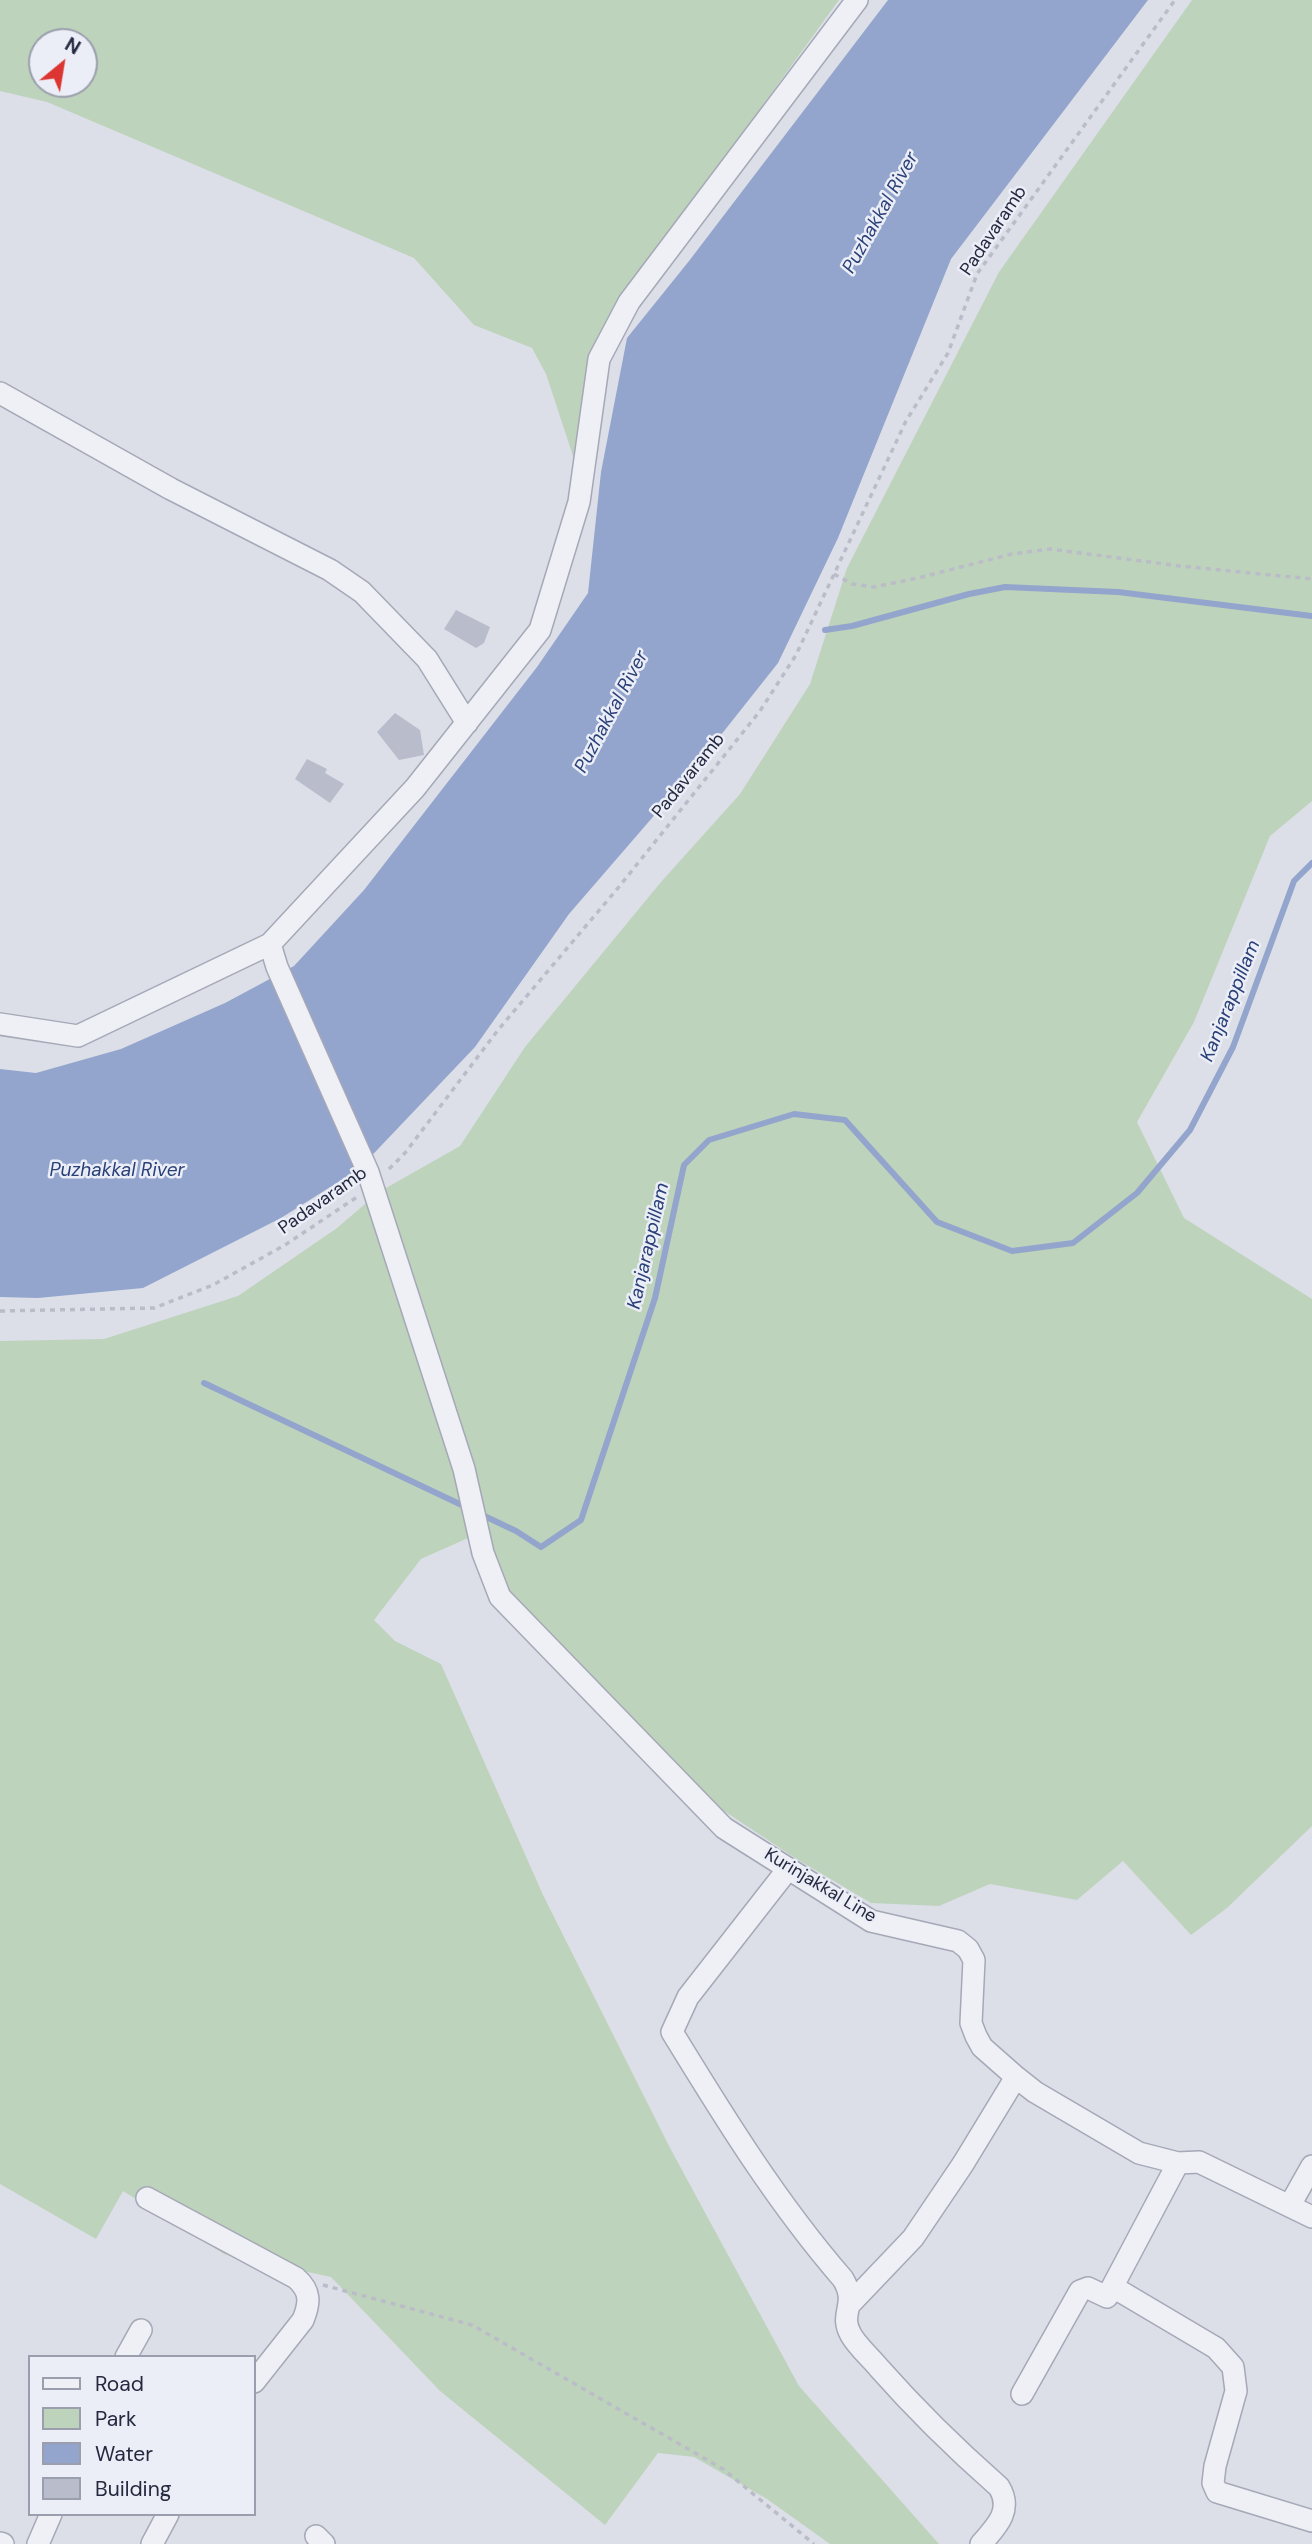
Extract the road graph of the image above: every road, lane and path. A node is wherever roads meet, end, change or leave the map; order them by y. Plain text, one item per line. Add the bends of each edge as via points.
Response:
1 (857, 0) edge
2 (1175, 0) edge
3 (0, 393) edge
4 (834, 574) junction
5 (1312, 579) edge
6 (467, 723) junction
7 (270, 944) junction
8 (0, 1024) edge
9 (370, 1179) junction
10 (0, 1311) edge
11 (788, 1868) junction
12 (1016, 2077) junction
13 (1178, 2163) junction
14 (1312, 2166) edge
15 (147, 2198) dead end
16 (1290, 2205) junction
17 (1312, 2217) edge
18 (296, 2278) junction
19 (1113, 2287) junction
20 (851, 2303) junction
21 (141, 2330) dead end
22 (127, 2355) edge
23 (256, 2379) edge
24 (1022, 2394) dead end
25 (50, 2516) edge
26 (167, 2516) edge
27 (1312, 2521) edge
28 (38, 2544) edge
29 (152, 2544) edge
30 (814, 2544) edge
31 (981, 2544) edge

1 - 6 street via 629,302 599,359 579,502 540,630
2 - 4 path, Padavaramb via 977,275 948,353 906,421
3 - 6 street via 171,489 330,570 362,592 427,659
4 - 5 path via 852,584 874,587 1050,549
4 - 9 path, Padavaramb via 796,655 760,711 498,1030 405,1153
6 - 7 street via 415,788
7 - 8 street via 78,1036
7 - 9 street, Kurinjakkal Line
9 - 10 path, Padavaramb via 344,1208 295,1239 225,1279 154,1308
9 - 11 street, Kurinjakkal Line via 500,1597 724,1828
11 - 12 street, Kurinjakkal Line via 871,1921 958,1941 968,1949 974,1960 973,2029 982,2047
11 - 20 street via 688,1997 672,2032 770,2185 843,2279
12 - 13 street, Kurinjakkal Line via 1139,2153
12 - 20 street via 913,2238
13 - 16 street, Kurinjakkal Line via 1199,2162
13 - 19 street
14 - 16 street
15 - 18 street
16 - 17 street, Kurinjakkal Line
18 - 23 street via 305,2286 308,2308
18 - 30 path via 472,2325 723,2469
19 - 24 street via 1107,2297 1088,2288 1080,2291
19 - 27 street via 1216,2348 1233,2367 1236,2390 1215,2466 1217,2492
20 - 31 street via 846,2317 853,2337 1006,2498 999,2521
21 - 22 street
25 - 28 street
26 - 29 street

